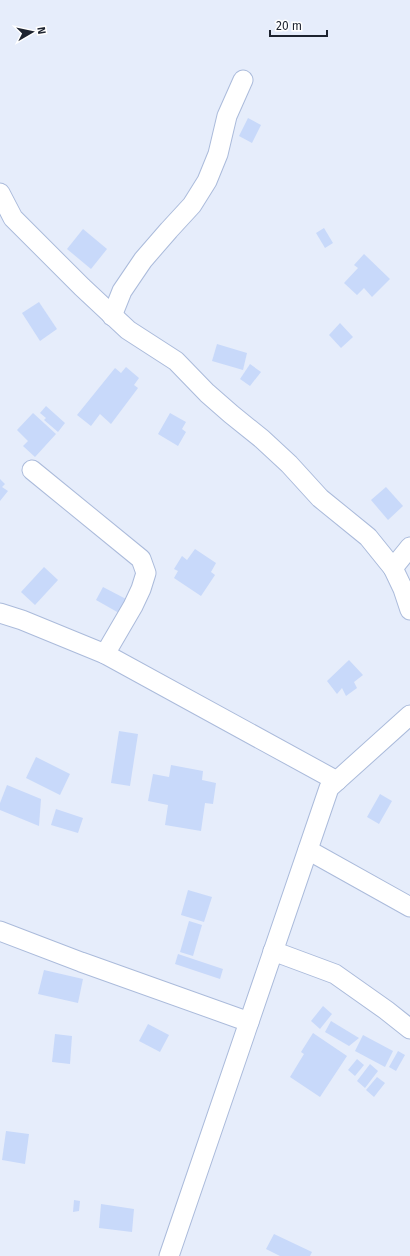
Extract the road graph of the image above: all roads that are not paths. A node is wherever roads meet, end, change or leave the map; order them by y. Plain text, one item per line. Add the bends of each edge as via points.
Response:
1 (243, 80) dead end
2 (0, 193) edge
3 (112, 316) junction
4 (32, 470) dead end
5 (410, 547) edge
6 (392, 568) junction
7 (410, 610) edge
8 (0, 613) edge
9 (105, 654) junction
10 (410, 714) edge
11 (337, 780) junction
12 (308, 850) junction
13 (410, 907) edge
14 (0, 931) edge
15 (273, 951) junction
16 (249, 1022) junction
17 (410, 1029) edge
18 (169, 1256) edge

1 - 3 street via 228,116 218,154 207,181 192,206 143,260 122,291
2 - 3 street via 13,218
3 - 6 street via 128,330 176,361 207,393 289,464 320,498 368,537
4 - 9 street via 141,559 146,573 140,589
5 - 6 street
6 - 7 street
8 - 9 street
9 - 11 street
10 - 11 street
11 - 12 street via 329,788
12 - 13 street
12 - 15 street
14 - 16 street
15 - 16 street
15 - 17 street via 335,974
16 - 18 street

